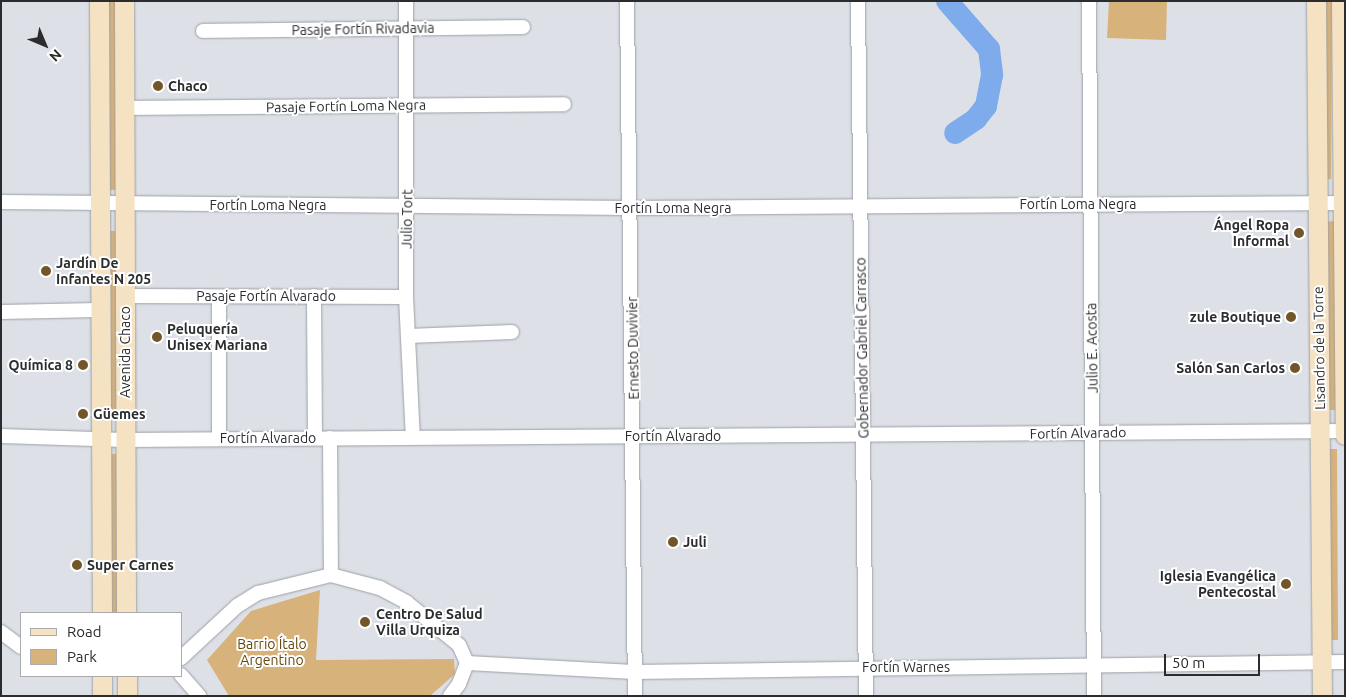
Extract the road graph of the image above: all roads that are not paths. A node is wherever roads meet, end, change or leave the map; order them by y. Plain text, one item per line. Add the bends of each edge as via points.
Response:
1 (99, 1) edge
2 (124, 1) edge
3 (406, 1) edge
4 (627, 1) edge
5 (858, 1) edge
6 (1089, 1) edge
7 (1316, 1) edge
8 (1341, 1) edge
9 (523, 27) dead end
10 (406, 29) junction
11 (203, 30) dead end
12 (564, 104) dead end
13 (406, 105) junction
14 (127, 108) junction
15 (1, 202) edge
16 (100, 202) junction
17 (1318, 203) junction
18 (1343, 203) edge
19 (126, 204) junction
20 (1089, 204) junction
21 (408, 206) junction
22 (858, 206) junction
23 (631, 208) junction
24 (125, 296) junction
25 (314, 296) junction
26 (219, 297) junction
27 (406, 297) junction
28 (98, 310) junction
29 (1, 312) edge
30 (512, 332) dead end
31 (408, 336) junction
32 (1320, 431) junction
33 (1345, 431) edge
34 (1094, 433) junction
35 (1, 436) edge
36 (634, 436) junction
37 (864, 436) junction
38 (1345, 436) edge
39 (315, 438) junction
40 (330, 438) junction
41 (413, 438) junction
42 (101, 439) junction
43 (219, 439) junction
44 (125, 440) junction
45 (331, 576) junction
46 (102, 612) edge
47 (126, 612) edge
48 (1, 632) edge
49 (20, 646) edge
50 (182, 657) edge
51 (1345, 662) edge
52 (467, 663) junction
53 (1322, 665) junction
54 (1094, 667) junction
55 (866, 668) junction
56 (634, 672) junction
57 (182, 676) edge
58 (102, 677) edge
59 (127, 677) edge
60 (102, 696) edge
61 (127, 696) edge
62 (199, 696) edge
63 (450, 696) edge
64 (635, 696) edge
65 (866, 696) edge
66 (1094, 696) edge
67 (1322, 696) edge

1 - 16 main road, Avenida Chaco
2 - 14 main road, Avenida Chaco
3 - 10 street, Julio Tort
4 - 23 street, Ernesto Duvivier
5 - 22 street, Gobernador Gabriel Carrasco
6 - 20 street, Julio E. Acosta
7 - 17 main road, Lisandro de la Torre
8 - 18 main road, Lisandro de la Torre
9 - 10 street, Pasaje Fortín Rivadavia
10 - 11 street, Pasaje Fortín Rivadavia
10 - 13 street, Julio Tort
12 - 13 street, Pasaje Fortín Loma Negra
13 - 14 street, Pasaje Fortín Loma Negra
13 - 21 street, Julio Tort
14 - 19 main road, Avenida Chaco
15 - 16 street, Fortín Loma Negra
16 - 19 street, Fortín Loma Negra
16 - 28 main road, Avenida Chaco
17 - 18 street, Fortín Loma Negra
17 - 20 street, Fortín Loma Negra
17 - 32 main road, Lisandro de la Torre
18 - 33 main road, Lisandro de la Torre
19 - 21 street, Fortín Loma Negra
19 - 24 main road, Avenida Chaco
20 - 22 street, Fortín Loma Negra
20 - 34 street, Julio E. Acosta
21 - 23 street, Fortín Loma Negra
21 - 27 street, Julio Tort
22 - 23 street, Fortín Loma Negra
22 - 37 street, Gobernador Gabriel Carrasco
23 - 36 street, Ernesto Duvivier
24 - 26 street, Pasaje Fortín Alvarado
24 - 44 main road, Avenida Chaco
25 - 26 street, Pasaje Fortín Alvarado
25 - 27 street, Pasaje Fortín Alvarado
25 - 39 street
26 - 43 street
27 - 31 street, Julio Tort
28 - 29 street
28 - 42 main road, Avenida Chaco
30 - 31 street
31 - 41 street, Julio Tort
32 - 33 street, Fortín Alvarado
32 - 34 street, Fortín Alvarado
32 - 53 main road, Lisandro de la Torre
33 - 38 main road, Lisandro de la Torre
34 - 37 street, Fortín Alvarado
34 - 54 street, Julio E. Acosta
35 - 42 street, Fortín Alvarado
36 - 37 street, Fortín Alvarado
36 - 41 street, Fortín Alvarado
36 - 56 street, Ernesto Duvivier
37 - 55 street, Gobernador Gabriel Carrasco
39 - 40 street, Fortín Alvarado
39 - 43 street, Fortín Alvarado
40 - 41 street, Fortín Alvarado
40 - 45 street
42 - 44 street, Fortín Alvarado
42 - 46 main road, Avenida Chaco
43 - 44 street, Fortín Alvarado
44 - 47 main road, Avenida Chaco
45 - 50 street via 258,593 237,606
45 - 52 street via 380,588 406,602 459,645
48 - 49 street
51 - 53 street, Fortín Warnes
52 - 56 street, Fortín Warnes
52 - 63 street via 459,684
53 - 54 street, Fortín Warnes
53 - 67 main road, Lisandro de la Torre
54 - 55 street, Fortín Warnes
54 - 66 street, Julio E. Acosta
55 - 56 street, Fortín Warnes
55 - 65 street, Gobernador Gabriel Carrasco
56 - 64 street, Ernesto Duvivier
57 - 62 street
58 - 60 main road
59 - 61 main road

